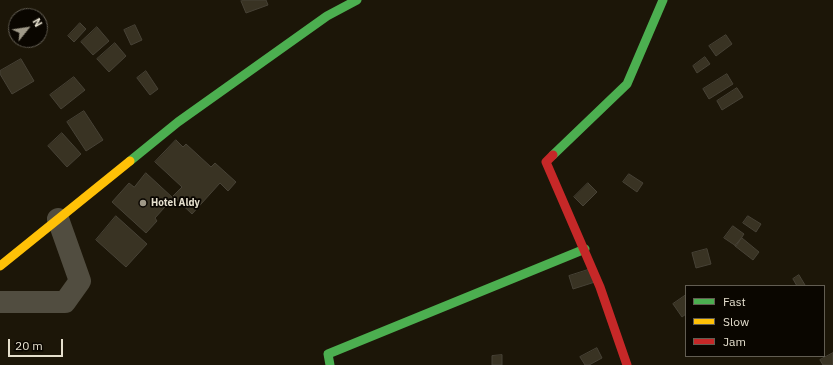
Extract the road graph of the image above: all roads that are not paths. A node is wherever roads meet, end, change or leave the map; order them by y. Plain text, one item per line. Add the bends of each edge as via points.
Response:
1 (357, 0) edge
2 (663, 0) edge
3 (58, 219) junction
4 (585, 249) junction
5 (0, 266) edge
6 (0, 302) edge
7 (330, 365) edge
8 (627, 365) edge

1 - 3 street via 327,16 178,122
2 - 4 street via 627,84 546,162
3 - 5 street
3 - 6 street via 80,280 65,302
4 - 7 street via 328,354
4 - 8 street via 617,331

